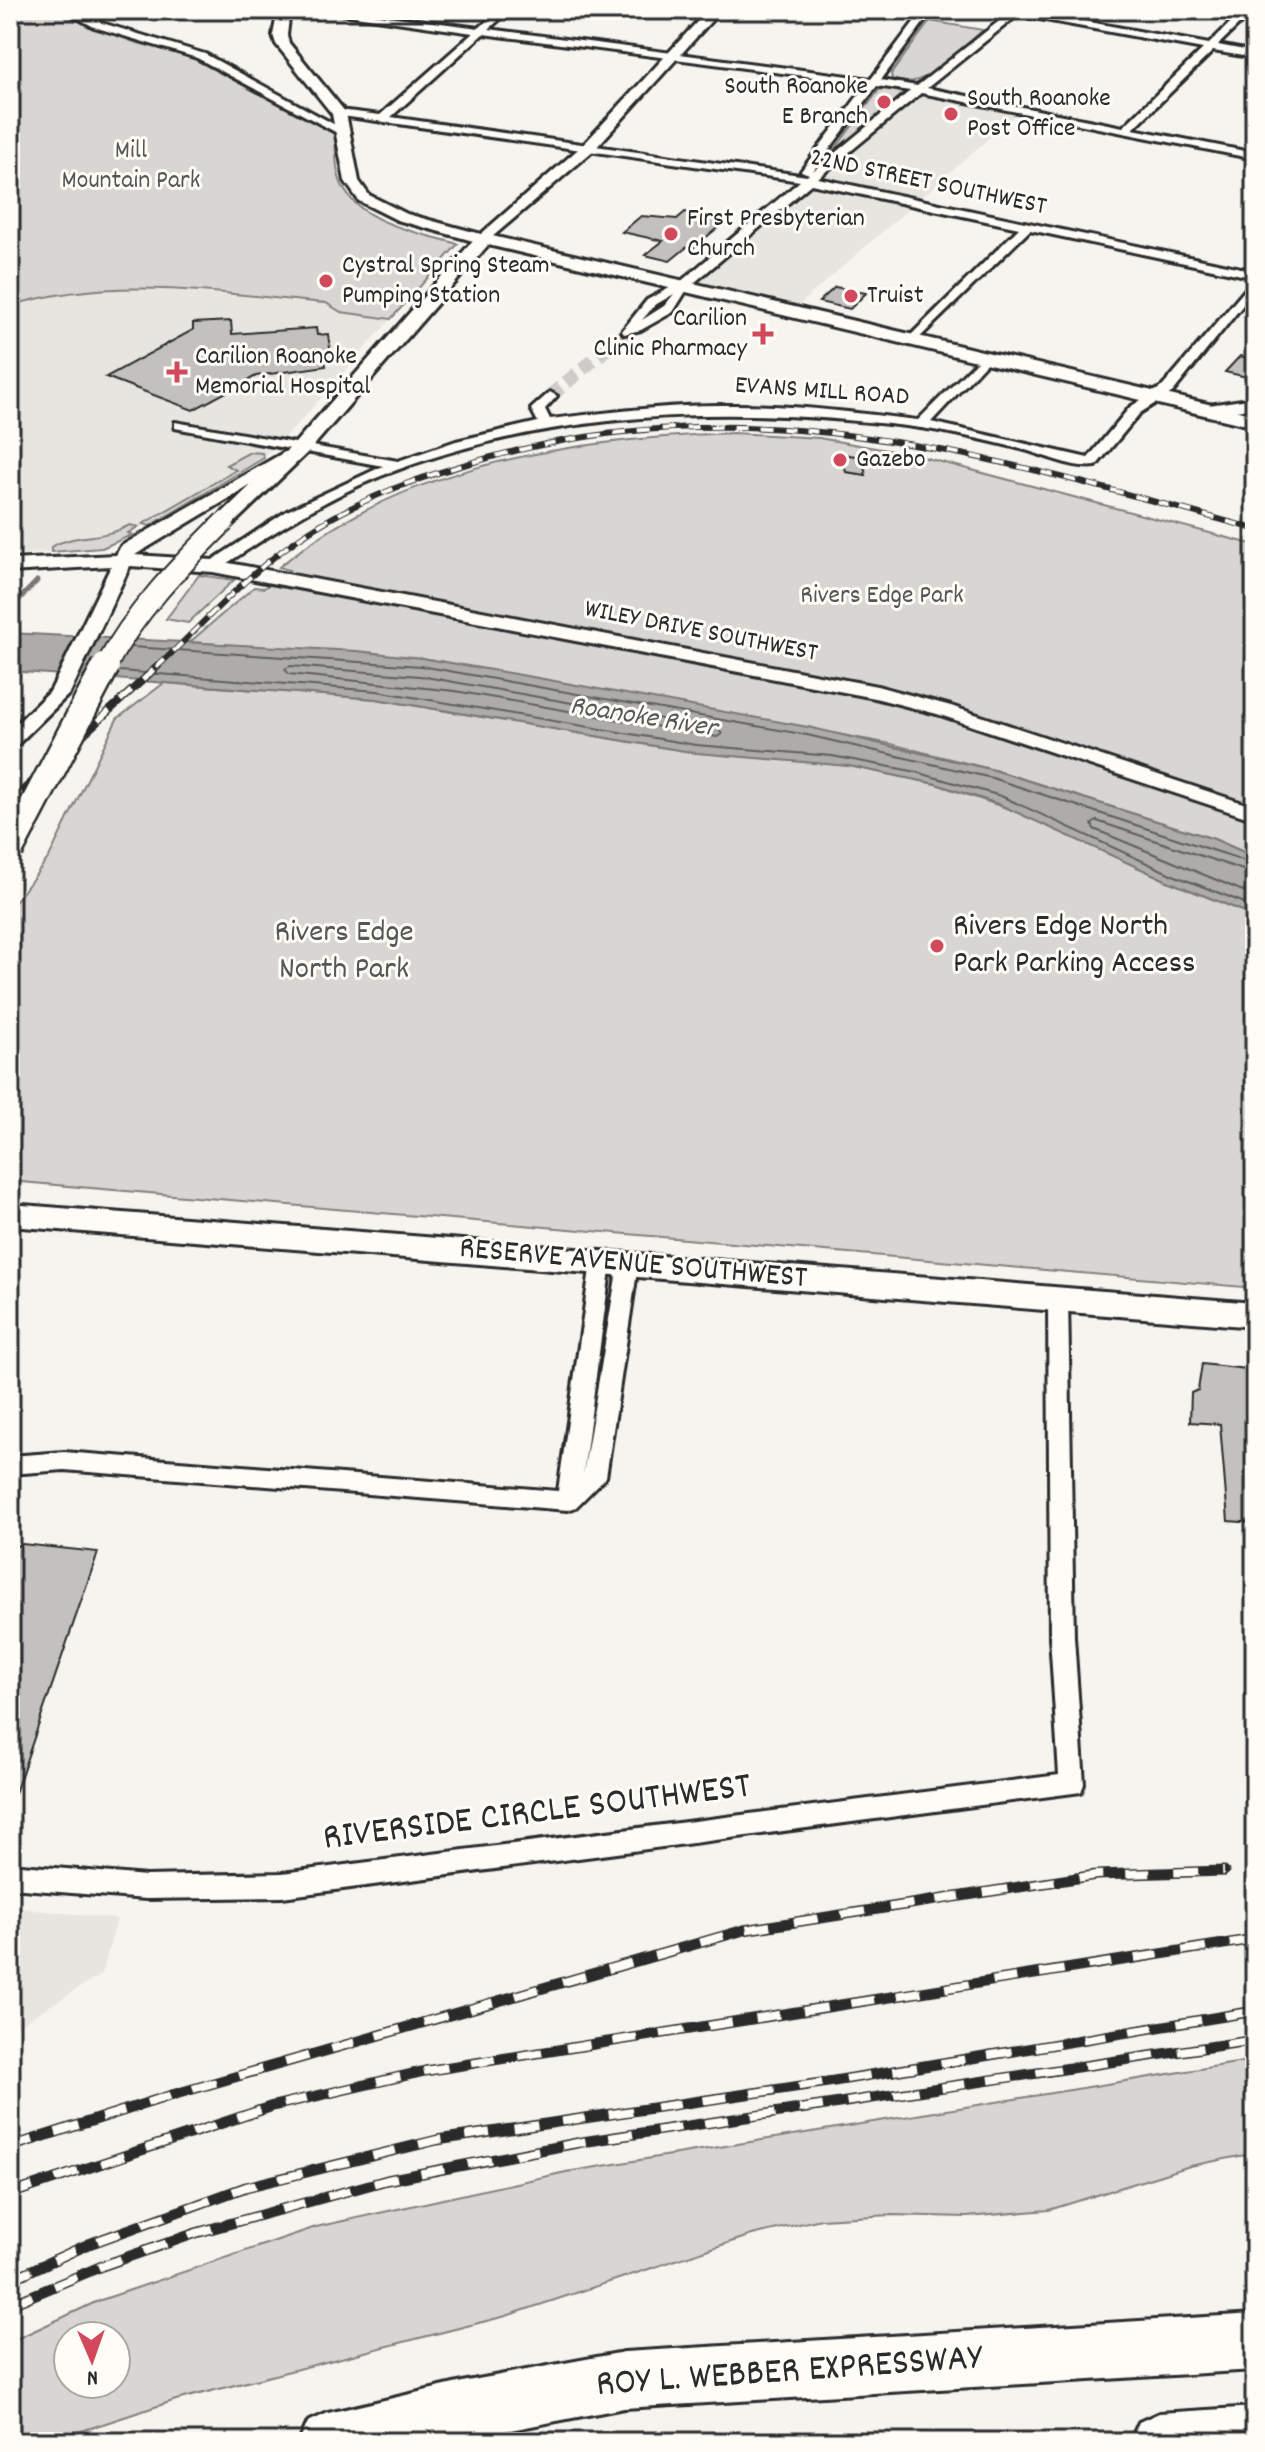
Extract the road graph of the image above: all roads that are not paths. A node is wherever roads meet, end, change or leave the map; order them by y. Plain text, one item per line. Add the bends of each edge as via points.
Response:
1 (68, 10) edge
2 (284, 10) edge
3 (318, 10) edge
4 (505, 10) edge
5 (715, 10) edge
6 (928, 10) edge
7 (1249, 10) edge
8 (1014, 11) edge
9 (481, 31) junction
10 (1211, 47) junction
11 (1255, 55) edge
12 (673, 56) junction
13 (877, 82) junction
14 (919, 89) junction
15 (339, 113) junction
16 (382, 119) junction
17 (1126, 130) junction
18 (345, 133) junction
19 (589, 147) junction
20 (1255, 156) edge
21 (810, 180) junction
22 (1027, 227) junction
23 (484, 239) junction
24 (1255, 275) edge
25 (1255, 282) edge
26 (683, 286) junction
27 (913, 340) junction
28 (985, 357) junction
29 (550, 396) tunnel mouth
30 (1155, 398) junction
31 (1255, 403) edge
32 (1209, 410) junction
33 (1255, 421) edge
34 (546, 424) junction
35 (922, 424) junction
36 (180, 425) dead end
37 (302, 447) junction
38 (394, 464) junction
39 (123, 560) junction
40 (10, 566) edge
41 (213, 566) junction
42 (10, 741) edge
43 (1255, 814) edge
44 (10, 850) edge
45 (10, 1215) edge
46 (614, 1264) junction
47 (1058, 1299) junction
48 (1255, 1315) edge
49 (10, 1465) edge
50 (10, 1876) edge
51 (1255, 2342) edge
52 (1255, 2436) edge
53 (328, 2442) edge
54 (1159, 2442) edge

1 - 18 street via 98,25 201,56
2 - 15 street via 283,44
3 - 9 street
4 - 9 street
5 - 12 street
6 - 13 street
7 - 10 street
8 - 10 street
8 - 14 street
9 - 12 street
9 - 16 street
10 - 11 street
10 - 17 street
12 - 13 street
12 - 19 street
13 - 14 street
13 - 21 street via 806,172
14 - 17 street
14 - 21 street
15 - 16 street, 22ND STREET SOUTHWEST
15 - 18 street
16 - 19 street, 22ND STREET SOUTHWEST
17 - 20 street
18 - 23 street via 352,181 364,198 402,217
19 - 21 street, 22ND STREET SOUTHWEST
19 - 23 street
21 - 22 street, 22ND STREET SOUTHWEST
21 - 26 street
22 - 24 street, 22ND STREET SOUTHWEST
22 - 27 street
23 - 26 main road
23 - 37 main road
25 - 30 street via 1170,387
26 - 27 main road
27 - 28 main road
28 - 30 main road
28 - 35 street
29 - 34 street via 538,409
30 - 32 main road
30 - 35 street, EVANS MILL ROAD via 1135,410 1091,463
31 - 32 street
32 - 33 main road
34 - 35 street, EVANS MILL ROAD via 665,410 742,408
34 - 38 street, EVANS MILL ROAD via 466,440
36 - 37 street
37 - 38 street
37 - 39 street via 138,541
37 - 44 main road, bridge via 178,567 124,632
38 - 41 street, EVANS MILL ROAD via 308,503
39 - 40 street, WILEY DRIVE SOUTHWEST
39 - 41 street, WILEY DRIVE SOUTHWEST
39 - 42 street via 60,693
41 - 43 street, WILEY DRIVE SOUTHWEST via 896,697
45 - 46 main road, RESERVE AVENUE SOUTHWEST
46 - 47 main road, RESERVE AVENUE SOUTHWEST
46 - 49 street via 595,1477 568,1501 64,1461
47 - 48 main road, RESERVE AVENUE SOUTHWEST
47 - 50 street, RIVERSIDE CIRCLE SOUTHWEST via 1062,1637 1072,1784 207,1891
51 - 53 highway, ROY L. WEBBER EXPRESSWAY via 624,2380
52 - 54 highway

